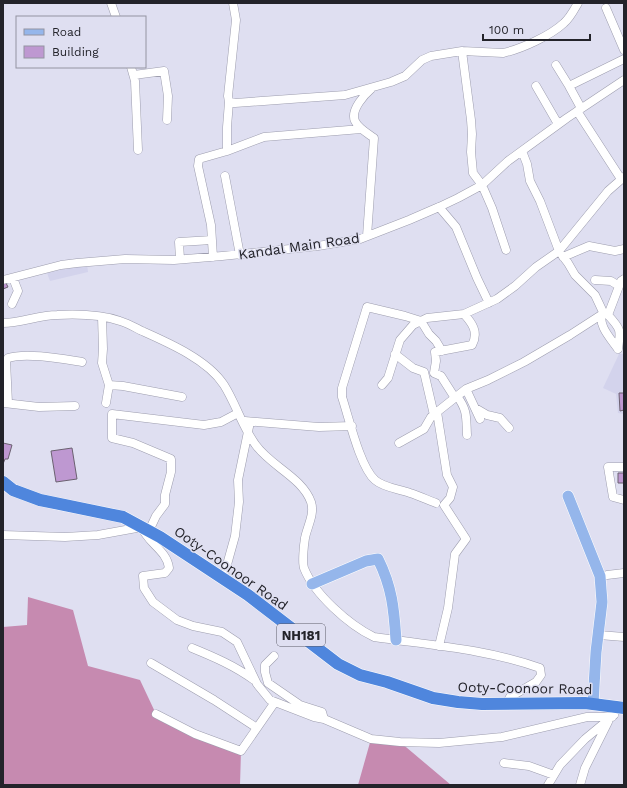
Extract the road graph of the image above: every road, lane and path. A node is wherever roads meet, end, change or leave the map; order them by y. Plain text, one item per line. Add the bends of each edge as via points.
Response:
1 (111, 3) edge
2 (233, 3) edge
3 (578, 3) edge
4 (606, 8) dead end
5 (116, 16) edge
6 (624, 50) edge
7 (462, 51) junction
8 (624, 59) edge
9 (556, 65) dead end
10 (132, 71) edge
11 (624, 80) edge
12 (374, 86) junction
13 (536, 86) dead end
14 (568, 86) junction
15 (229, 102) junction
16 (579, 110) junction
17 (167, 120) dead end
18 (558, 124) junction
19 (361, 129) junction
20 (138, 150) dead end
21 (227, 151) junction
22 (522, 151) junction
23 (225, 176) dead end
24 (622, 178) edge
25 (482, 184) junction
26 (439, 207) junction
27 (367, 236) junction
28 (212, 240) junction
29 (624, 249) edge
30 (506, 250) dead end
31 (615, 251) junction
32 (240, 254) junction
33 (561, 254) junction
34 (214, 257) junction
35 (624, 257) edge
36 (180, 259) junction
37 (624, 278) edge
38 (7, 279) edge
39 (595, 280) dead end
40 (619, 286) junction
41 (489, 303) junction
42 (12, 304) dead end
43 (464, 314) junction
44 (604, 314) junction
45 (102, 317) junction
46 (421, 321) junction
47 (3, 323) edge
48 (442, 351) junction
49 (395, 354) junction
50 (82, 362) dead end
51 (109, 385) junction
52 (382, 386) dead end
53 (466, 389) junction
54 (182, 397) dead end
55 (456, 397) junction
56 (5, 403) edge
57 (106, 403) dead end
58 (75, 406) dead end
59 (475, 408) junction
60 (238, 413) junction
61 (435, 414) junction
62 (480, 419) dead end
63 (246, 421) junction
64 (352, 426) junction
65 (509, 428) dead end
66 (247, 432) junction
67 (467, 435) dead end
68 (399, 443) dead end
69 (624, 466) edge
70 (3, 482) edge
71 (568, 496) dead end
72 (624, 500) edge
73 (436, 503) dead end
74 (146, 529) junction
75 (3, 535) edge
76 (624, 573) edge
77 (607, 575) dead end
78 (223, 579) junction
79 (312, 584) junction
80 (599, 635) junction
81 (624, 637) edge
82 (396, 640) junction
83 (439, 646) junction
84 (192, 648) dead end
85 (274, 656) dead end
86 (151, 663) dead end
87 (255, 680) junction
88 (275, 702) junction
89 (506, 704) junction
90 (593, 704) junction
91 (623, 708) edge
92 (156, 714) dead end
93 (324, 719) junction
94 (610, 719) junction
95 (257, 728) junction
96 (504, 763) dead end
97 (554, 775) junction
98 (548, 785) edge
99 (580, 785) edge

1 - 5 street
2 - 15 street via 236,20
3 - 7 street via 570,16 556,30 509,52
4 - 6 street
7 - 12 street via 431,56 422,60 405,76
7 - 25 street via 471,120 471,162 473,173
8 - 14 street
9 - 14 street
10 - 17 street via 164,71 168,96
10 - 20 street
11 - 16 street, Kandal Main Road
12 - 15 street via 330,97
12 - 19 street via 357,106 354,117
13 - 18 street
14 - 16 street
15 - 21 street
16 - 18 street, Kandal Main Road
16 - 24 street
18 - 22 street, Kandal Main Road
19 - 21 street via 264,137
19 - 27 street via 374,138
21 - 28 street via 199,159 198,166
22 - 25 street, Kandal Main Road
22 - 33 street via 530,181
23 - 32 street
24 - 33 street via 608,191
25 - 26 street, Kandal Main Road
25 - 30 street
26 - 27 street, Kandal Main Road
26 - 41 street via 456,227
27 - 32 street, Kandal Main Road via 318,246
28 - 34 street
28 - 36 street via 179,242
29 - 31 street
31 - 33 street via 589,246
31 - 35 street
32 - 34 street, Kandal Main Road
33 - 41 street via 536,267 515,286
33 - 44 street via 574,276 596,295
34 - 36 street, Kandal Main Road
36 - 38 street, Kandal Main Road via 125,259 77,263
37 - 40 street
38 - 42 street via 18,291
39 - 40 street via 611,281
40 - 44 street
41 - 43 street
43 - 46 street via 439,316
43 - 48 street via 474,327 474,342 472,345
44 - 53 street via 524,362
45 - 47 street via 89,314 54,315
45 - 51 street via 102,363
45 - 60 street via 119,320 196,359 213,372 224,385
46 - 48 street
46 - 49 street via 413,325 400,340
46 - 64 street via 367,307 342,388 342,397
48 - 55 street via 435,352 434,372 442,376
49 - 52 street via 388,378
49 - 61 street via 413,368 424,372
50 - 56 street via 49,357 8,358
51 - 54 street
51 - 57 street
53 - 55 street
53 - 59 street
55 - 61 street
55 - 67 street via 464,405
56 - 58 street via 39,407
59 - 62 street
59 - 65 street via 487,415 500,418
60 - 63 street
60 - 74 street via 221,422 204,425 112,414 112,438 133,443 171,459 165,504
61 - 68 street via 424,429
61 - 83 street via 447,475 453,486 450,498 444,505 466,539 455,554 448,608
63 - 64 street via 318,427
63 - 66 street
64 - 73 street via 363,460 376,481
66 - 78 street via 238,480 239,502 235,536
66 - 79 street via 268,460 296,483 312,504 312,515 305,538 304,566
69 - 72 street via 608,467 613,497
70 - 74 highway, Ooty-Coonoor Road / NH181 via 13,490 40,500 123,517
71 - 80 main road via 600,576 602,602
74 - 75 street via 78,536
74 - 78 highway, Ooty-Coonoor Road / NH181
74 - 87 street via 144,534 160,549 169,568 165,573 143,576 144,588 153,602 177,620 222,632 237,642
76 - 77 street
78 - 89 highway, Ooty-Coonoor Road / NH181 via 338,664 360,675 434,698
79 - 82 street via 362,631 374,637
79 - 82 main road via 366,561 378,559 393,602
80 - 81 street
80 - 90 main road
82 - 83 street
83 - 89 street via 513,659 540,668 541,674 536,682 510,697
84 - 87 street via 240,670
85 - 93 street via 265,665 268,683 300,705 322,712
86 - 95 street
87 - 88 street via 270,700
88 - 93 street
88 - 95 street
89 - 90 highway, Ooty-Coonoor Road / NH181
90 - 91 highway, Ooty-Coonoor Road / NH181
91 - 94 street
92 - 95 street via 195,734 241,751
93 - 94 street via 371,739 439,743 502,737 587,717
94 - 97 street via 585,739
94 - 99 street via 585,768
96 - 97 street via 529,766
97 - 98 street

